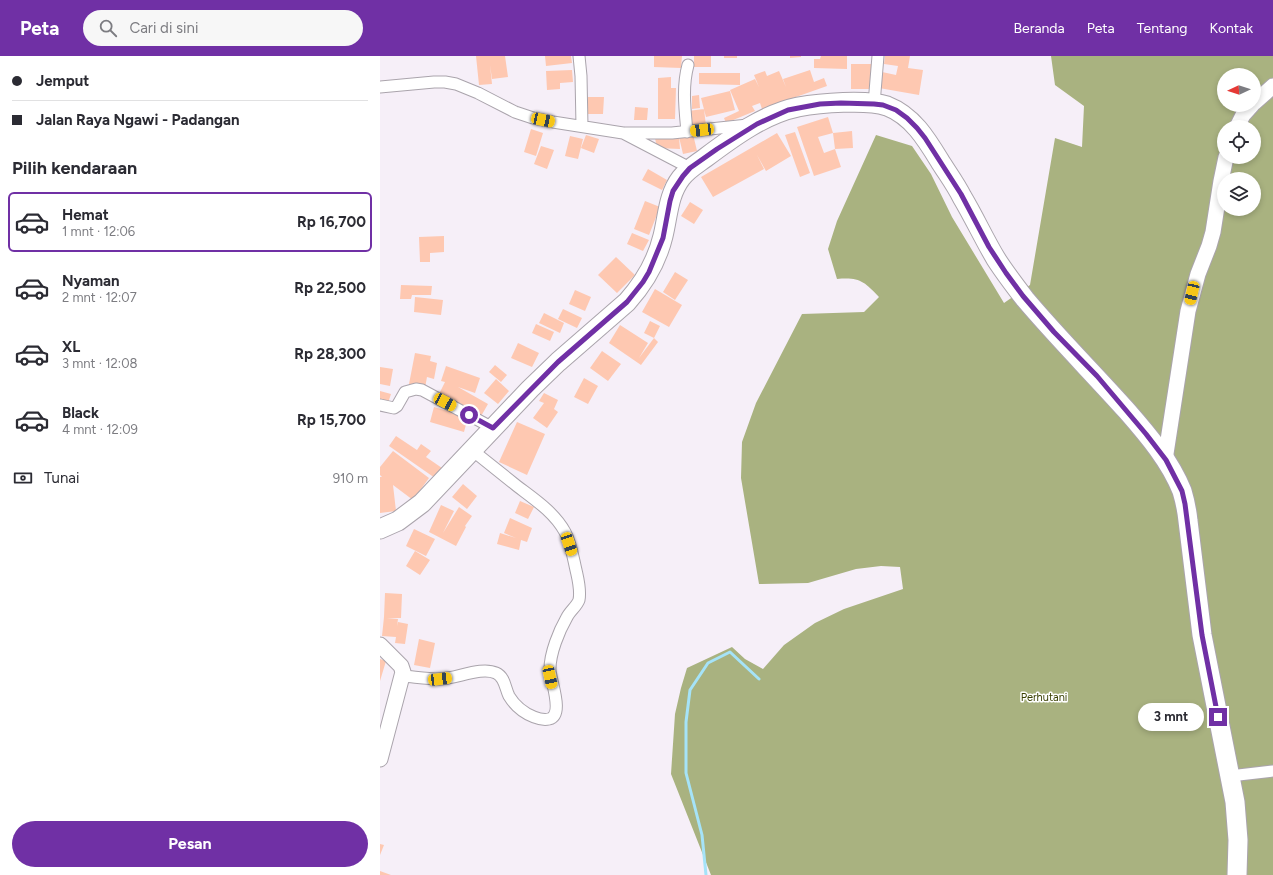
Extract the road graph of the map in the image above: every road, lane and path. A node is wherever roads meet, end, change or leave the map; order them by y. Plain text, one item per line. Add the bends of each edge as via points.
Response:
1 (579, 56) edge
2 (878, 56) edge
3 (688, 65) dead end
4 (1273, 86) edge
5 (380, 87) edge
6 (1261, 97) edge
7 (874, 104) junction
8 (757, 124) junction
9 (582, 126) junction
10 (687, 132) junction
11 (623, 133) junction
12 (1225, 164) edge
13 (690, 168) junction
14 (380, 405) edge
15 (493, 428) junction
16 (472, 450) junction
17 (1166, 460) junction
18 (380, 529) edge
19 (380, 645) edge
20 (403, 676) junction
21 (380, 759) edge
22 (1273, 771) edge
23 (1230, 776) junction
24 (1238, 875) edge

1 - 9 street
2 - 7 street
3 - 10 street via 684,88
4 - 6 street
5 - 9 street via 445,82 456,84 515,112 553,122
7 - 8 highway via 841,103 803,107 788,110
7 - 17 highway via 896,110 917,128 961,194 989,247 1023,296 1097,376
8 - 10 street
8 - 13 highway
9 - 11 street
10 - 11 street
11 - 13 street
12 - 17 street via 1213,232 1188,312
13 - 15 highway via 673,191 663,238 643,282 627,302 558,362
14 - 15 street via 394,408 405,392 416,388
15 - 16 highway
16 - 18 highway via 416,508 398,521
16 - 20 street via 552,515 565,532 573,556 579,599 567,617 550,660 556,712 548,719 529,715 517,707 500,675 489,671 440,679
17 - 23 highway via 1182,491 1185,504 1202,635
19 - 20 street via 401,666
20 - 21 street
22 - 23 street
23 - 24 highway via 1237,821

